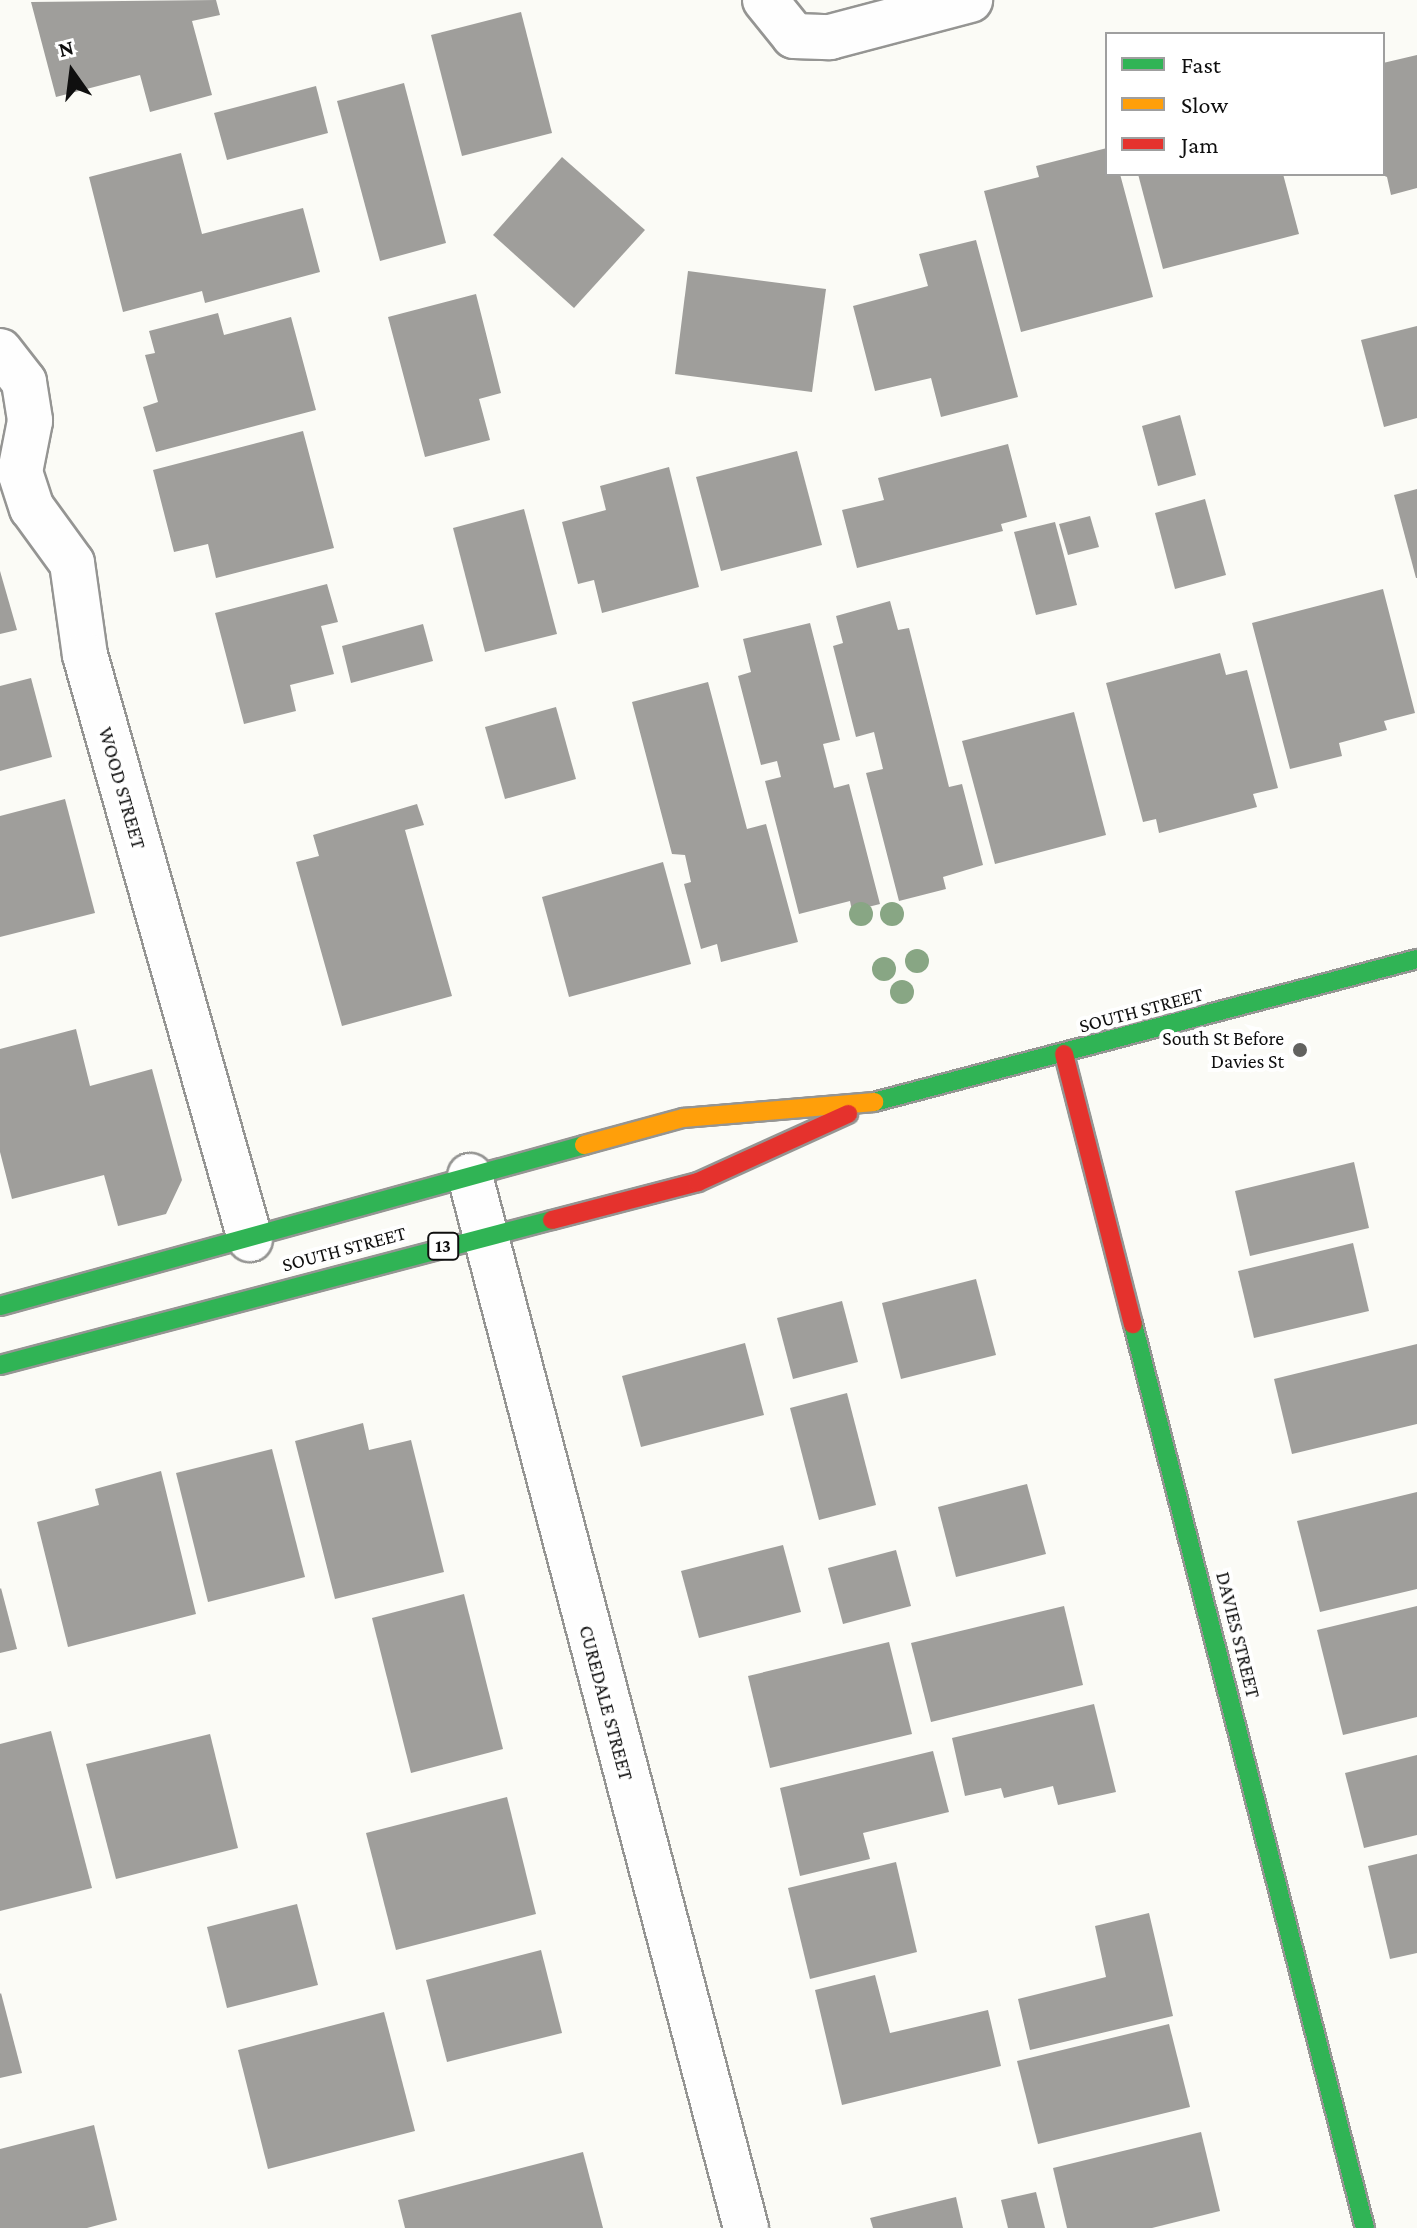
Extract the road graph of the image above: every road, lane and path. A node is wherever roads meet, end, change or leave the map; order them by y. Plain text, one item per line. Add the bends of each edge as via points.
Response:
1 (765, 0) edge
2 (970, 0) edge
3 (0, 351) edge
4 (1417, 959) edge
5 (1064, 1054) junction
6 (876, 1102) junction
7 (470, 1176) junction
8 (486, 1234) junction
9 (250, 1239) junction
10 (0, 1306) edge
11 (0, 1365) edge
12 (746, 2228) edge
13 (1365, 2228) edge

1 - 2 street via 794,36 830,37
3 - 9 street, WOOD STREET via 24,382 30,421 20,472 32,508 72,563 85,655
4 - 5 main road, SOUTH STREET / 13
5 - 6 main road, SOUTH STREET / 13
5 - 13 main road, DAVIES STREET
6 - 7 main road, SOUTH STREET / 13 via 683,1118
6 - 8 main road, SOUTH STREET / 13 via 698,1182
7 - 8 street, CUREDALE STREET
7 - 9 main road, SOUTH STREET / 13
8 - 11 main road, SOUTH STREET / 13
8 - 12 street, CUREDALE STREET via 558,1526
9 - 10 main road, SOUTH STREET / 13

